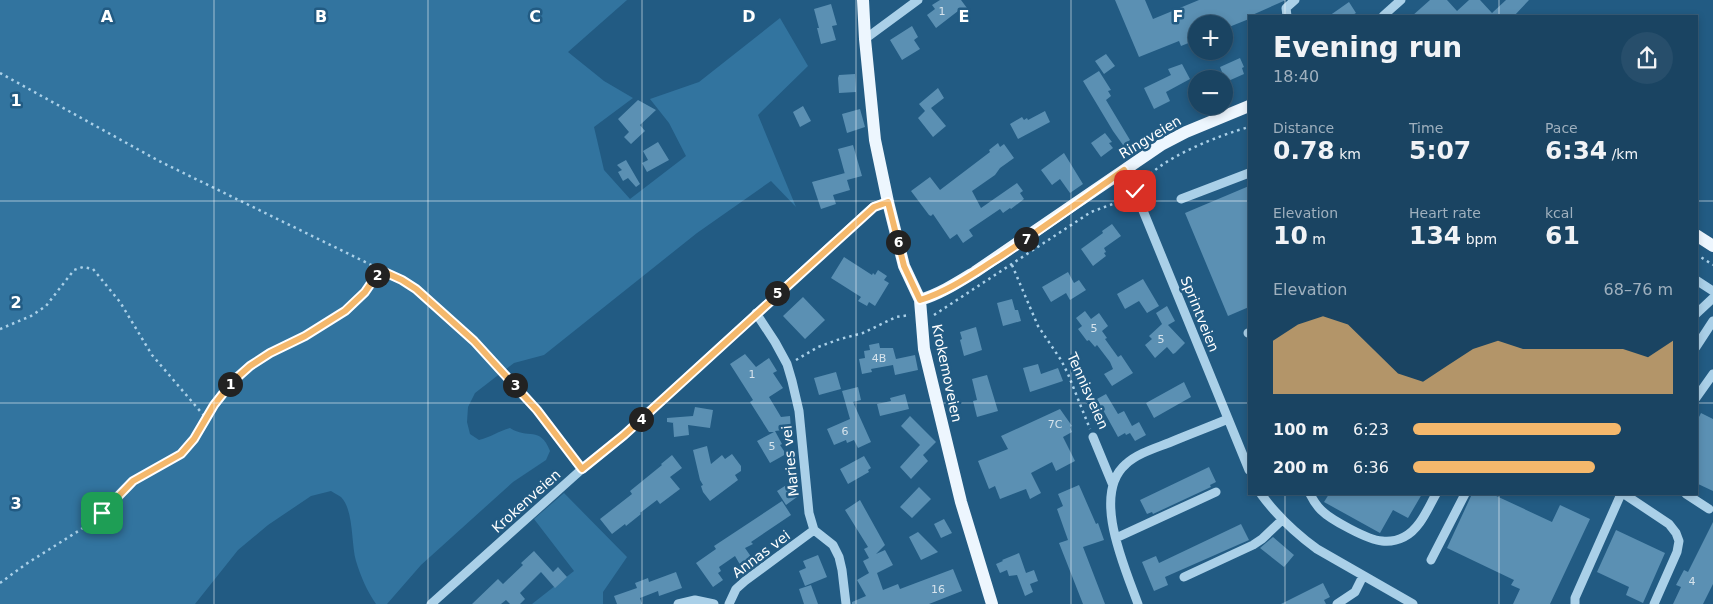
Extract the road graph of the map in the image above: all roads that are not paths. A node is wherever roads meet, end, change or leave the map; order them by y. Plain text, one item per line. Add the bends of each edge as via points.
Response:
1 (863, 0) edge
2 (918, 0) edge
3 (1295, 0) edge
4 (1401, 0) edge
5 (1287, 15) edge
6 (1384, 15) edge
7 (865, 39) junction
8 (1248, 106) edge
9 (1124, 170) junction
10 (1248, 172) edge
11 (1181, 199) dead end
12 (888, 202) junction
13 (1698, 236) edge
14 (1713, 246) edge
15 (1698, 281) edge
16 (1713, 290) edge
17 (1713, 298) edge
18 (920, 300) junction
19 (1698, 312) edge
20 (756, 313) junction
21 (1713, 321) edge
22 (1698, 344) edge
23 (1713, 374) edge
24 (1698, 395) edge
25 (1228, 420) junction
26 (1093, 437) road end
27 (1248, 468) edge
28 (1112, 483) junction
29 (1216, 492) dead end
30 (1262, 495) edge
31 (1311, 495) edge
32 (1435, 495) edge
33 (1464, 495) edge
34 (1623, 495) edge
35 (1625, 495) edge
36 (1688, 495) edge
37 (1709, 509) dead end
38 (1282, 520) junction
39 (814, 530) junction
40 (1116, 538) junction
41 (1431, 560) dead end
42 (1184, 576) dead end
43 (1363, 576) junction
44 (431, 604) edge
45 (678, 604) edge
46 (714, 604) edge
47 (729, 604) edge
48 (846, 604) edge
49 (992, 604) edge
50 (1138, 604) edge
51 (1336, 604) edge
52 (1413, 604) edge
53 (1575, 604) edge
54 (1654, 604) edge

1 - 7 main road, Krokemoveien
2 - 7 street
3 - 5 street via 1286,8
4 - 6 street
7 - 12 main road, Krokemoveien via 875,140
8 - 9 main road, Ringveien via 1186,132
9 - 18 main road, Ringveien via 975,272
9 - 25 street, Sprintveien
10 - 11 street
12 - 18 main road, Krokemoveien via 904,266
12 - 20 street, Krokenveien via 874,207
13 - 14 main road
15 - 16 street
17 - 19 street
18 - 49 main road, Krokemoveien via 924,349 961,502
20 - 39 street, Maries vei via 787,364 799,411 809,513
20 - 44 street, Krokenveien via 624,435
21 - 22 street
23 - 24 street
25 - 27 street, Sprintveien
25 - 28 street via 1147,451 1126,463
26 - 28 street, Tennisveien
28 - 40 street, Tennisveien via 1110,501
29 - 40 street
30 - 38 street
31 - 32 street via 1330,517 1370,538 1383,541 1396,540 1414,530
33 - 41 street
34 - 53 street
35 - 54 street via 1669,524 1679,541
36 - 37 street
38 - 42 street via 1253,545
38 - 43 street via 1317,549
39 - 47 street, Annas vei via 745,580
39 - 48 street via 833,545 839,557
40 - 50 street, Tennisveien
43 - 51 street via 1355,592
43 - 52 street
45 - 46 street via 695,600

